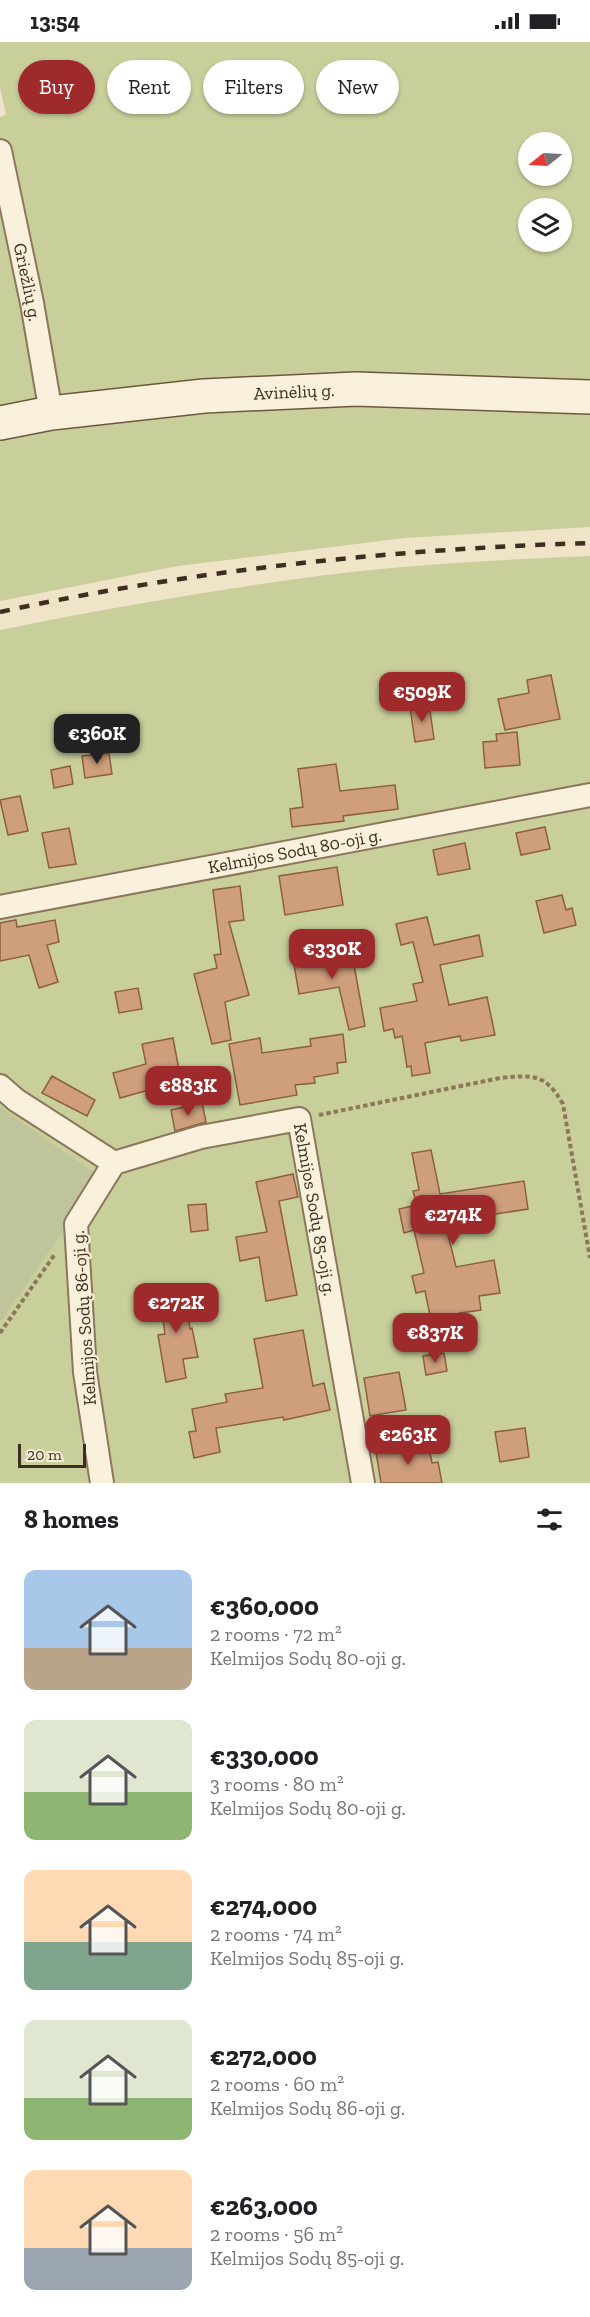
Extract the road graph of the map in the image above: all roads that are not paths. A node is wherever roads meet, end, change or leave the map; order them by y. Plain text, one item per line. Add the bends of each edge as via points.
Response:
1 (0, 151) edge
2 (590, 397) edge
3 (51, 413) junction
4 (0, 423) edge
5 (590, 795) edge
6 (0, 908) edge
7 (0, 1086) edge
8 (114, 1163) junction
9 (102, 1483) edge
10 (363, 1483) edge

1 - 3 street, Griežlių g.
2 - 3 main road, Avinėlių g. via 356,389 204,396
3 - 4 main road, Avinėlių g.
5 - 6 street, Kelmijos Sodų 80-oji g.
7 - 8 street via 16,1101
8 - 9 street, Kelmijos Sodų 86-oji g. via 76,1224 85,1372
8 - 10 street, Kelmijos Sodų 85-oji g. via 201,1137 299,1119

